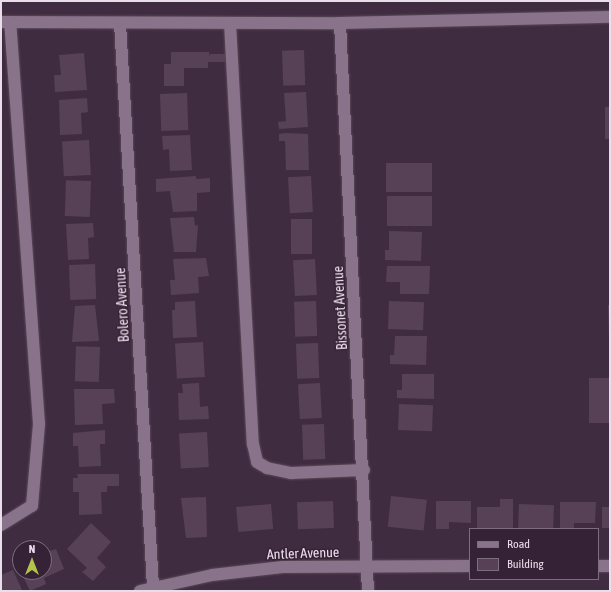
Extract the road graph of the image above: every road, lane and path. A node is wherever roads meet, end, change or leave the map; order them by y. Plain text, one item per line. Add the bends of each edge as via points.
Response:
1 (610, 17) edge
2 (5, 22) edge
3 (120, 22) junction
4 (230, 22) junction
5 (340, 23) junction
6 (364, 470) junction
7 (1, 525) edge
8 (368, 566) junction
9 (469, 566) edge
10 (599, 566) edge
11 (610, 566) edge
12 (153, 586) junction
13 (140, 591) edge
14 (368, 591) edge

1 - 5 street
2 - 3 street
2 - 7 street via 39,424 32,506
3 - 4 street
3 - 12 street, Bolero Avenue
4 - 5 street
4 - 6 street via 253,444 257,462 267,468 291,473
5 - 6 street, Bissonet Avenue
6 - 8 street, Bissonet Avenue
8 - 9 street, Antler Avenue
8 - 12 street, Antler Avenue via 283,567 212,575
8 - 14 street, Bissonet Avenue
10 - 11 street
12 - 13 street, Antler Avenue

